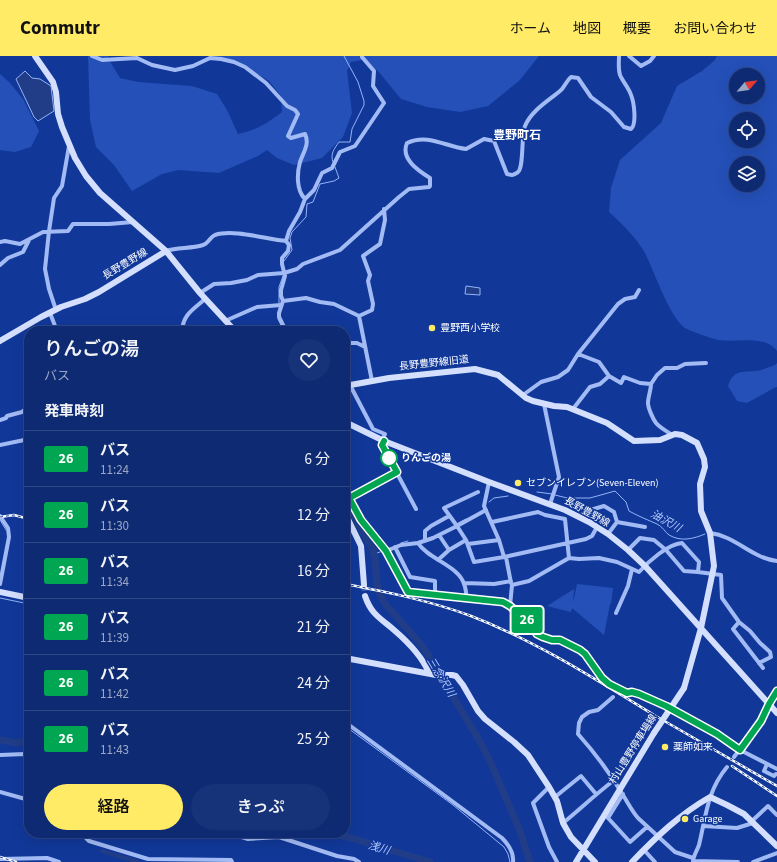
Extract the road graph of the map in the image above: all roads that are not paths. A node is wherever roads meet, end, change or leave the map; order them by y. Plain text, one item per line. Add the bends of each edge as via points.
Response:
1 (92, 56) edge
2 (619, 56) edge
3 (629, 56) edge
4 (654, 56) edge
5 (37, 57) edge
6 (362, 57) dead end
7 (69, 146) junction
8 (305, 199) junction
9 (384, 209) junction
10 (134, 222) junction
11 (49, 231) junction
12 (29, 240) junction
13 (286, 241) junction
14 (0, 242) edge
15 (166, 251) junction
16 (0, 265) edge
17 (284, 273) junction
18 (639, 290) dead end
19 (200, 293) junction
20 (205, 299) junction
21 (280, 305) junction
22 (53, 312) junction
23 (359, 316) junction
24 (226, 321) junction
25 (27, 326) edge
26 (56, 326) edge
27 (182, 326) edge
28 (231, 326) edge
29 (283, 326) edge
30 (24, 328) edge
31 (0, 341) edge
32 (350, 343) edge
33 (365, 347) junction
34 (578, 354) junction
35 (706, 363) dead end
36 (609, 376) junction
37 (372, 381) junction
38 (652, 384) junction
39 (350, 385) edge
40 (350, 390) edge
41 (523, 394) junction
42 (544, 404) junction
43 (573, 409) junction
44 (24, 410) edge
45 (0, 420) edge
46 (350, 424) edge
47 (672, 435) junction
48 (24, 440) edge
49 (383, 441) junction
50 (0, 445) edge
51 (397, 472) junction
52 (489, 482) junction
53 (478, 492) dead end
54 (350, 497) edge
55 (350, 500) edge
56 (551, 501) junction
57 (416, 509) dead end
58 (486, 510) junction
59 (586, 511) dead end
60 (0, 516) edge
61 (450, 516) junction
62 (492, 522) junction
63 (617, 522) junction
64 (350, 523) edge
65 (457, 526) junction
66 (597, 527) junction
67 (645, 527) dead end
68 (710, 533) junction
69 (608, 534) junction
70 (440, 535) junction
71 (425, 540) junction
72 (499, 540) junction
73 (467, 542) junction
74 (418, 543) junction
75 (568, 543) junction
76 (395, 547) junction
77 (449, 550) junction
78 (628, 550) junction
79 (666, 550) junction
80 (386, 551) junction
81 (505, 557) junction
82 (569, 558) junction
83 (438, 560) junction
84 (777, 561) edge
85 (645, 566) junction
86 (632, 569) junction
87 (698, 572) junction
88 (714, 573) junction
89 (410, 577) junction
90 (400, 578) junction
91 (464, 583) junction
92 (511, 583) junction
93 (0, 584) edge
94 (364, 585) tunnel mouth
95 (0, 592) edge
96 (365, 596) tunnel mouth
97 (435, 596) junction
98 (24, 597) edge
99 (467, 599) junction
100 (510, 606) junction
101 (616, 613) dead end
102 (739, 622) junction
103 (701, 628) junction
104 (350, 659) edge
105 (760, 663) junction
106 (763, 668) dead end
107 (429, 673) junction
108 (777, 691) edge
109 (613, 697) dead end
110 (769, 704) junction
111 (777, 712) edge
112 (350, 726) edge
113 (740, 750) junction
114 (24, 754) edge
115 (0, 755) edge
116 (734, 757) dead end
117 (767, 764) junction
118 (727, 767) dead end
119 (777, 769) edge
120 (777, 774) edge
121 (613, 781) junction
122 (549, 786) junction
123 (0, 792) edge
124 (621, 792) junction
125 (596, 794) junction
126 (555, 797) junction
127 (710, 797) junction
128 (24, 799) edge
129 (777, 815) edge
130 (753, 822) junction
131 (563, 823) junction
132 (703, 826) junction
133 (647, 827) junction
134 (658, 836) junction
135 (86, 838) edge
136 (245, 838) edge
137 (264, 838) edge
138 (282, 838) edge
139 (777, 846) edge
140 (584, 850) junction
141 (644, 850) junction
142 (777, 853) edge
143 (0, 859) edge
144 (693, 860) edge
145 (765, 860) edge
146 (59, 862) edge
147 (232, 862) edge
148 (359, 862) edge
149 (513, 862) edge
150 (557, 862) edge
151 (576, 862) edge
152 (595, 862) edge
153 (632, 862) edge
154 (655, 862) edge
155 (738, 862) edge
156 (753, 862) edge

1 - 8 street via 107,60 137,58 152,65 175,70 206,59 221,58 254,73 298,114 288,136 307,136 298,180
2 - 9 street via 620,74 632,95 635,123 631,129 624,127 611,112 591,97 578,78 571,76 561,91 541,107 525,126 521,166 518,172 507,174 494,141 484,139 466,149 416,139 408,143 407,155 418,171 430,178 430,186 409,190
3 - 4 street via 641,66
5 - 7 street via 53,82 58,114
6 - 8 street via 374,71 373,86 384,103 355,146 340,152 332,168 322,173 314,190
7 - 10 street via 86,176 100,193
7 - 11 street via 62,186 54,198
8 - 13 street
9 - 17 street via 340,250
9 - 23 street via 385,220 380,244 363,256 370,275 368,281 372,310
10 - 11 street via 73,224 68,231
10 - 15 street
11 - 12 street
11 - 22 street via 45,269
12 - 14 street via 20,244
12 - 16 street via 23,252 8,258
13 - 15 street via 234,234 214,235 205,245
13 - 17 street via 289,245 282,258
15 - 19 street
15 - 22 street, 長野豊野線 via 95,294
17 - 19 street via 258,275 232,284 214,284
17 - 21 street
18 - 34 street via 634,297 618,304
19 - 20 street
20 - 24 street
20 - 27 street via 185,316
21 - 23 street via 306,298 334,304
21 - 24 street via 257,306
21 - 29 street via 279,318
22 - 25 street, 長野豊野線
22 - 26 street
23 - 33 street
24 - 28 street
30 - 31 street, 長野豊野線
32 - 33 street
33 - 37 street
34 - 36 street via 599,362
34 - 41 street via 568,370 558,377 541,382
35 - 38 street via 665,368
36 - 38 street via 621,383 624,377
36 - 43 street via 600,384 590,387
37 - 39 street, 長野豊野線旧道
37 - 41 street, 長野豊野線旧道 via 475,369 498,375
38 - 47 street via 648,407 656,424
40 - 49 street via 373,429 385,434
41 - 42 street, 長野豊野線旧道 via 526,398
42 - 43 street, 長野豊野線旧道
42 - 56 street via 559,468 559,477
43 - 47 street, 長野豊野線旧道 via 607,423 634,440 660,440
44 - 45 street
46 - 49 street, 長野豊野線
47 - 68 street, 長野豊野線旧道 via 682,435 697,443 704,460 704,474 700,484 701,511
48 - 50 street
49 - 51 street via 382,445
49 - 52 street, 長野豊野線
51 - 54 street
51 - 57 street
52 - 56 street, 長野豊野線
52 - 58 street via 484,506
53 - 61 street via 444,508
55 - 80 street via 361,520
56 - 66 street, 長野豊野線
58 - 62 street
58 - 65 street
59 - 63 street via 604,506 614,512
60 - 93 street via 8,528 9,537
61 - 65 street
61 - 71 street via 425,531
62 - 72 street
62 - 75 street via 538,512 565,519
63 - 67 street
63 - 69 street
64 - 94 street via 361,546
65 - 70 street
65 - 73 street
66 - 69 street, 長野豊野線
66 - 75 street via 592,536
68 - 84 street via 725,536 764,558
68 - 88 street, 長野豊野線旧道
69 - 78 street, 長野豊野線
70 - 71 street
70 - 77 street
71 - 74 street
72 - 73 street
72 - 81 street
73 - 77 street
73 - 81 street via 474,562
74 - 76 street
74 - 83 street
75 - 81 street
75 - 82 street
76 - 80 street
76 - 89 street
77 - 83 street
78 - 79 street via 640,538 654,540
78 - 85 street, 長野豊野線
79 - 85 street
79 - 87 street via 684,571
79 - 87 street via 674,544 682,543 699,562
80 - 90 street
81 - 92 street
82 - 86 street via 599,558
82 - 92 street via 529,581
83 - 91 street via 455,570
85 - 86 street via 639,572
85 - 103 street, 長野豊野線
86 - 101 street via 628,586
87 - 88 street
88 - 102 street via 721,575 722,598
88 - 103 street, 長野豊野線旧道
89 - 90 street
89 - 97 street via 435,581
90 - 97 street via 408,592
91 - 92 street
91 - 99 street
92 - 100 street
95 - 98 street
96 - 107 street via 372,611 411,646
97 - 99 street
99 - 100 street via 503,602
100 - 113 street via 529,622 537,634 552,640 560,640 580,650 609,684 666,706
102 - 105 street via 732,628
102 - 105 street via 770,652 771,657
103 - 110 street
103 - 124 street, 村山豊野停車場線, bridge via 684,688
104 - 107 street
105 - 106 street
107 - 122 street via 452,675 459,679 478,711 528,755
108 - 110 street
109 - 121 street via 598,710 588,712 582,717 578,731
110 - 111 street
110 - 113 street via 761,721
112 - 149 street via 502,838 514,858
113 - 116 street
113 - 117 street
114 - 115 street
117 - 119 street
117 - 120 street via 764,770 774,776
118 - 127 street
121 - 124 street
121 - 125 street
122 - 126 street
122 - 150 street via 533,803
123 - 128 street
124 - 133 street via 633,813
124 - 133 street via 608,818 630,842
124 - 140 street, 村山豊野停車場線
125 - 126 street via 581,776
125 - 131 street
126 - 131 street
127 - 130 street via 744,814
127 - 132 street
127 - 134 street
129 - 130 street via 768,806
130 - 132 street via 737,828
130 - 139 street
131 - 140 street via 571,837
132 - 144 street
133 - 134 street
134 - 141 street
134 - 144 street via 675,852
135 - 147 street via 148,859
136 - 137 street
138 - 148 street
140 - 151 street, 村山豊野停車場線
140 - 152 street
141 - 153 street
141 - 154 street
142 - 145 street
143 - 146 street via 48,858
144 - 155 street
145 - 156 street

